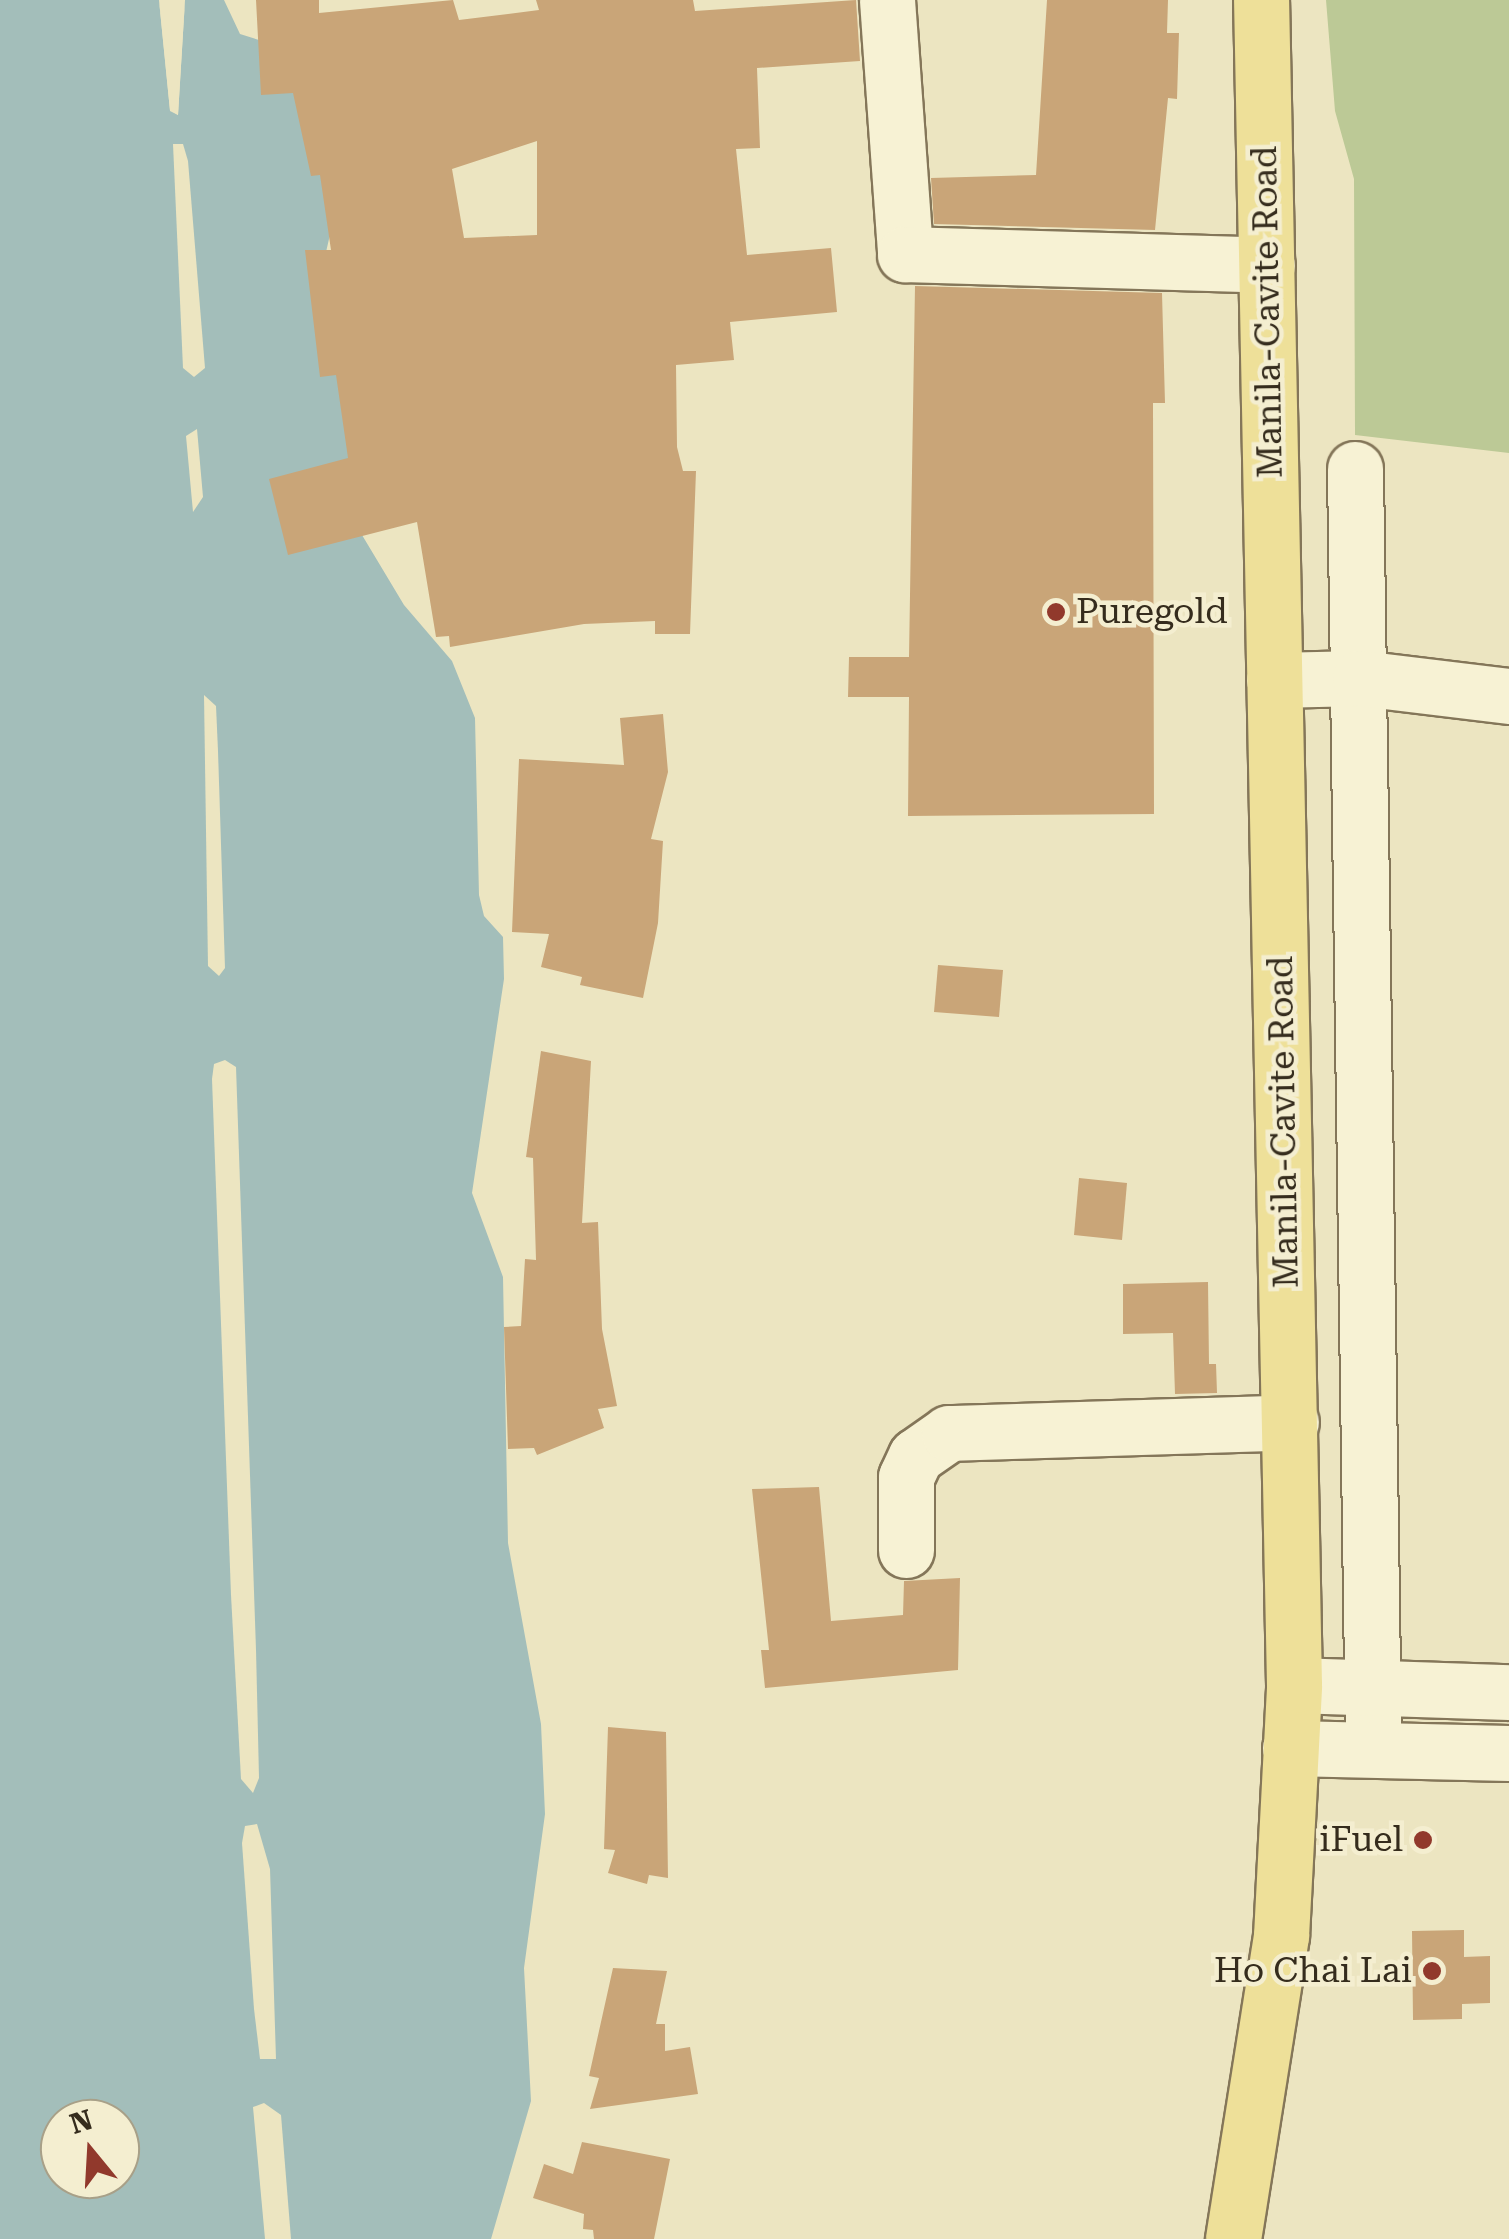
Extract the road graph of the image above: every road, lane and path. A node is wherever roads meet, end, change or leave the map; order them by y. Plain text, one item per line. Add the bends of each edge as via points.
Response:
1 (887, 0) edge
2 (1261, 0) edge
3 (1267, 265) junction
4 (1356, 469) dead end
5 (1360, 678) junction
6 (1274, 680) junction
7 (1509, 696) edge
8 (1291, 1422) junction
9 (906, 1550) dead end
10 (1294, 1685) junction
11 (1374, 1688) junction
12 (1509, 1692) edge
13 (1290, 1748) junction
14 (1373, 1749) junction
15 (1509, 1752) edge
16 (1233, 2239) edge

1 - 3 street via 905,254
2 - 3 main road, Manila-Cavite Road
3 - 6 main road, Manila-Cavite Road
4 - 5 street
5 - 6 street
5 - 7 street
5 - 11 street
6 - 8 main road, Manila-Cavite Road
8 - 9 street via 949,1433 916,1456 906,1477
8 - 10 main road, Manila-Cavite Road
10 - 11 street
10 - 13 main road, Manila-Cavite Road
11 - 12 street
11 - 14 street
13 - 14 street
13 - 16 main road, Manila-Cavite Road via 1281,1936
14 - 15 street

